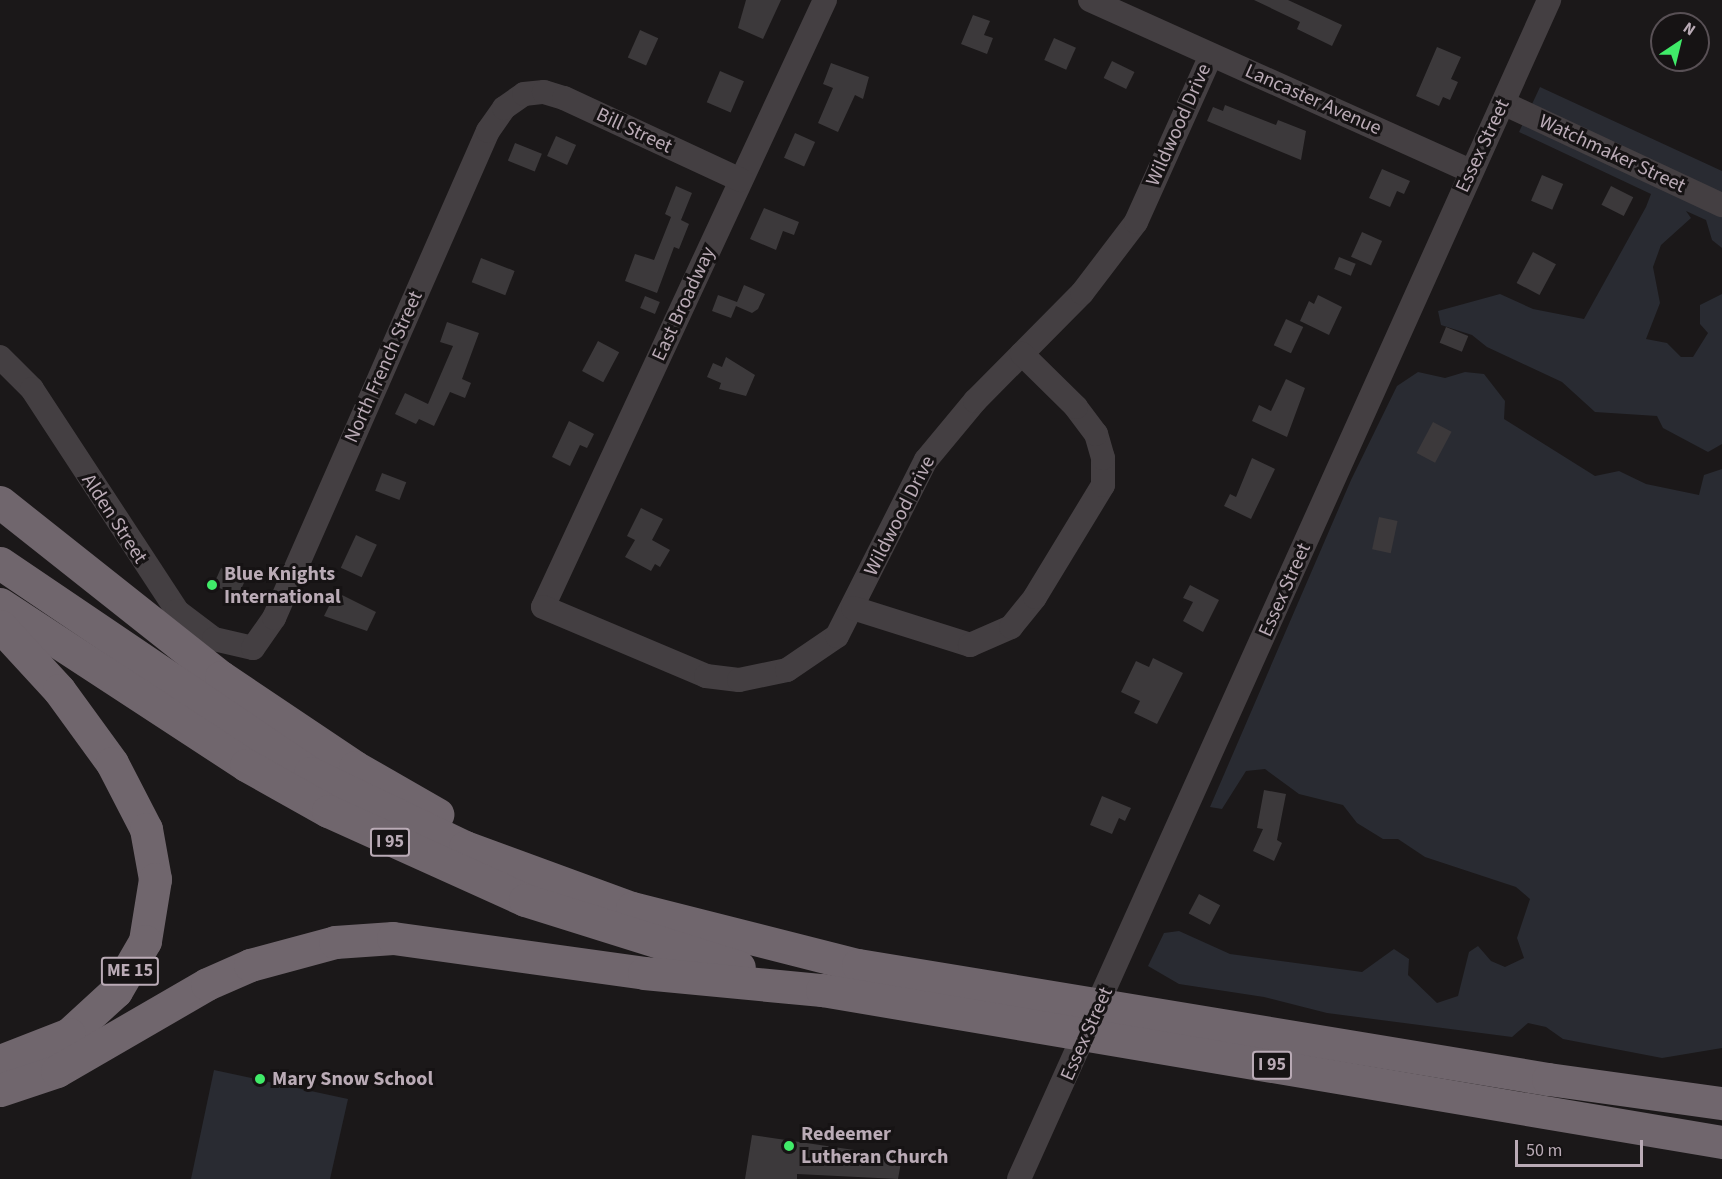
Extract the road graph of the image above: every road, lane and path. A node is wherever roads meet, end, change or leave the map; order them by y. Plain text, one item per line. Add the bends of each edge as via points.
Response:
1 (825, 0) edge
2 (1090, 0) edge
3 (1549, 0) edge
4 (1211, 55) junction
5 (524, 94) joint
6 (1503, 103) junction
7 (1470, 171) junction
8 (741, 180) junction
9 (1722, 205) edge
10 (1022, 354) junction
11 (0, 357) edge
12 (0, 502) edge
13 (0, 563) edge
14 (0, 604) edge
15 (543, 607) joint
16 (853, 608) junction
17 (0, 626) edge
18 (253, 648) joint
19 (521, 868) junction
20 (822, 990) junction
21 (0, 1061) edge
22 (0, 1090) edge
23 (1722, 1103) edge
24 (1722, 1142) edge
25 (1019, 1179) edge

1 - 8 street, East Broadway
2 - 4 street, Lancaster Avenue
3 - 6 street, Essex Street
4 - 7 street, Lancaster Avenue
4 - 10 street, Wildwood Drive via 1136,222 1082,293
5 - 8 street, Bill Street via 544,92 564,98
5 - 18 street, North French Street via 504,108 488,131 274,618
6 - 7 street, Essex Street
6 - 9 street, Watchmaker Street
7 - 25 street, Essex Street via 1061,1094
8 - 15 street, East Broadway
10 - 16 street, Wildwood Drive via 926,460
10 - 16 street via 1076,407 1096,434 1103,458 1103,485 1035,597 1011,627 970,645
11 - 18 street, Alden Street via 32,389 177,611 214,639
12 - 19 highway via 221,676 355,767 487,839
13 - 19 highway, I 95 via 310,772 429,832
14 - 20 highway, I 95 via 246,765 392,843 552,909
15 - 16 street, Wildwood Drive via 706,676 739,680 787,670 803,660 837,636
17 - 21 highway, ME 15 via 59,690 112,763 146,829 156,879 145,942 112,996 69,1035
19 - 23 highway, I 95 via 643,911 858,965 1537,1077
20 - 22 highway via 644,973 435,941 355,939 283,954 235,970 57,1071
20 - 24 highway, I 95

